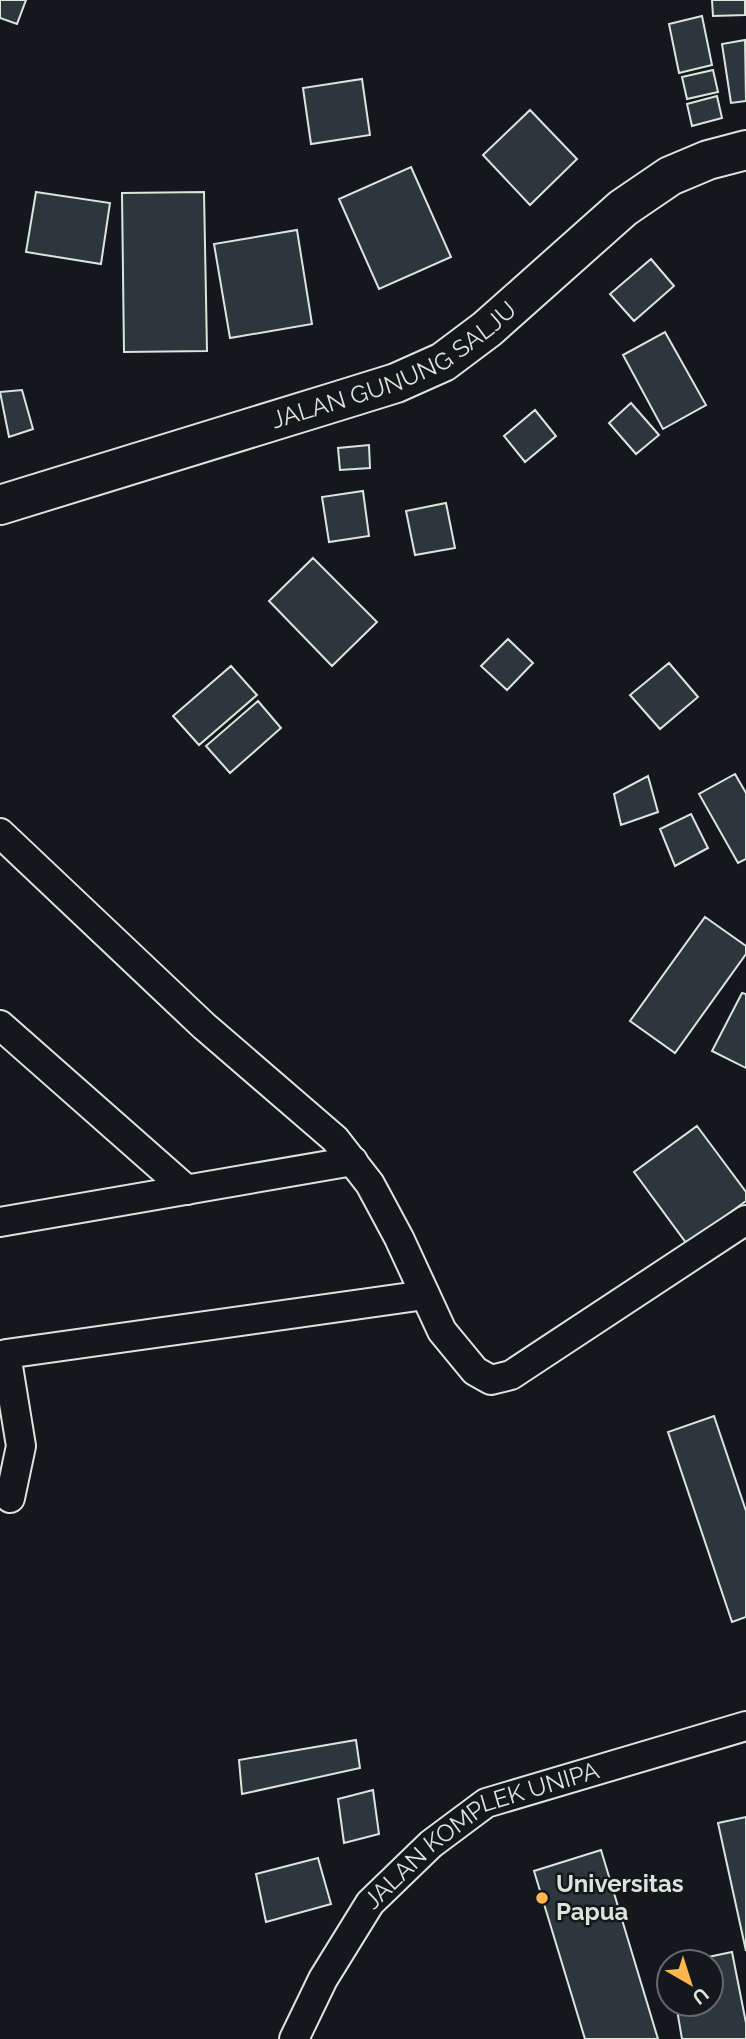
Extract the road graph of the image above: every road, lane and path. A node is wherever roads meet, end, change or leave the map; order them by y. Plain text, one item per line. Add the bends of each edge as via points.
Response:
1 (746, 150) edge
2 (0, 505) edge
3 (0, 833) edge
4 (0, 1025) edge
5 (353, 1161) junction
6 (187, 1190) junction
7 (746, 1220) edge
8 (0, 1222) edge
9 (425, 1295) junction
10 (3, 1350) edge
11 (10, 1497) dead end
12 (746, 1726) edge
13 (294, 2039) edge

1 - 2 main road, JALAN GUNUNG SALJU via 670,176 623,208 443,362 396,383
3 - 5 street via 194,1016 335,1139
4 - 6 street
5 - 6 street
5 - 9 street via 370,1184
6 - 8 street
7 - 9 street via 511,1375 491,1380 456,1351
9 - 10 street
10 - 11 street via 21,1446
12 - 13 street, JALAN KOMPLEK UNIPA via 486,1802 431,1844 370,1903 323,1979

